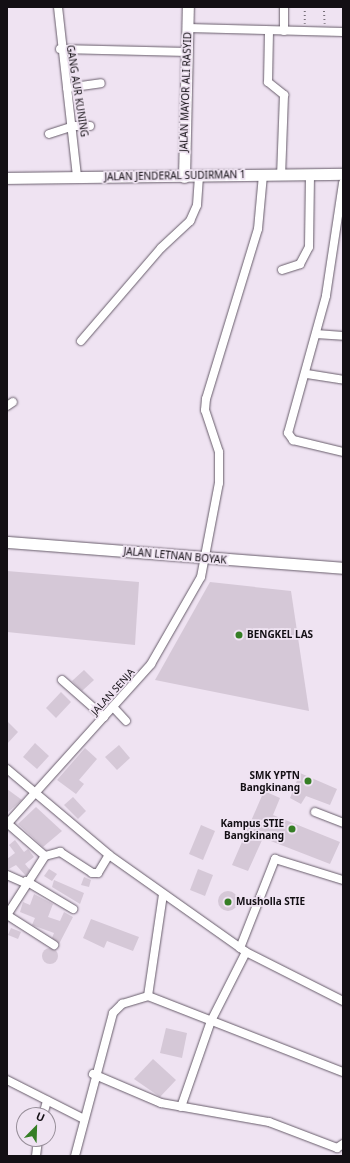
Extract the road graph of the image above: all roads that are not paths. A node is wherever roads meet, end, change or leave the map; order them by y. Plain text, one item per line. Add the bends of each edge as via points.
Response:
1 (58, 7) edge
2 (188, 7) edge
3 (284, 7) edge
4 (188, 28) junction
5 (269, 31) junction
6 (284, 31) junction
7 (343, 32) edge
8 (60, 49) junction
9 (188, 52) junction
10 (101, 83) dead end
11 (67, 88) junction
12 (74, 126) junction
13 (90, 126) dead end
14 (49, 134) dead end
15 (343, 174) edge
16 (263, 175) junction
17 (310, 175) junction
18 (282, 176) junction
19 (77, 177) junction
20 (199, 177) junction
21 (7, 178) edge
22 (184, 178) junction
23 (343, 182) edge
24 (282, 270) dead end
25 (316, 334) junction
26 (343, 336) edge
27 (81, 341) dead end
28 (306, 374) junction
29 (343, 380) edge
30 (343, 452) edge
31 (7, 542) edge
32 (206, 557) junction
33 (343, 568) edge
34 (62, 680) dead end
35 (113, 707) junction
36 (104, 717) junction
37 (126, 721) dead end
38 (7, 769) edge
39 (36, 793) junction
40 (315, 812) dead end
41 (7, 823) edge
42 (343, 823) edge
43 (110, 855) junction
44 (45, 856) junction
45 (7, 875) edge
46 (343, 880) edge
47 (26, 882) junction
48 (163, 894) junction
49 (73, 909) dead end
50 (54, 945) dead end
51 (243, 950) junction
52 (148, 996) junction
53 (343, 1001) edge
54 (211, 1021) junction
55 (343, 1072) edge
56 (94, 1074) junction
57 (7, 1080) edge
58 (47, 1101) junction
59 (45, 1107) edge
60 (181, 1107) junction
61 (84, 1119) junction
62 (343, 1144) edge
63 (75, 1156) edge

1 - 8 street, GANG AUR KUNING
2 - 4 street, JALAN MAYOR ALI RASYID
3 - 6 street
4 - 5 street
4 - 9 street, JALAN MAYOR ALI RASYID
5 - 6 street
5 - 18 street via 268,82 284,95
6 - 7 street
8 - 9 street
8 - 11 street, GANG AUR KUNING
9 - 22 street, JALAN MAYOR ALI RASYID
10 - 11 street
11 - 12 street, GANG AUR KUNING
12 - 13 street
12 - 14 street
12 - 19 street, GANG AUR KUNING
15 - 17 street, JALAN JENDERAL SUDIRMAN 1
16 - 18 street, JALAN JENDERAL SUDIRMAN 1
16 - 20 street, JALAN JENDERAL SUDIRMAN 1
16 - 32 street, JALAN SENJA via 258,229 206,400 205,410 218,447 218,483
17 - 18 street, JALAN JENDERAL SUDIRMAN 1
17 - 24 street via 309,247 300,264
19 - 21 street, JALAN JENDERAL SUDIRMAN 1
19 - 22 street, JALAN JENDERAL SUDIRMAN 1
20 - 22 street, JALAN JENDERAL SUDIRMAN 1
20 - 27 street via 197,205 190,221 161,248
23 - 25 street via 326,296
25 - 26 street
25 - 28 street
28 - 29 street
28 - 30 street via 288,433 293,440
31 - 32 street, JALAN LETNAN BOYAK
32 - 33 street, JALAN LETNAN BOYAK
32 - 35 street, JALAN SENJA via 195,592 161,650
34 - 36 street
35 - 36 street, JALAN SENJA
35 - 37 street
36 - 39 street, JALAN SENJA
38 - 39 street
39 - 41 street, JALAN SENJA
39 - 43 street
40 - 42 street
41 - 44 street
43 - 44 street via 96,874 60,852
43 - 48 street
44 - 47 street
45 - 47 street
46 - 51 street via 275,859
47 - 49 street
47 - 50 street via 7,915
48 - 51 street
48 - 52 street
51 - 53 street
51 - 54 street
52 - 54 street
52 - 56 street via 122,1004 113,1013
54 - 55 street
54 - 60 street
56 - 60 street via 161,1103
56 - 61 street
57 - 58 street
58 - 59 street
58 - 61 street
60 - 62 street via 268,1122 334,1147
61 - 63 street

